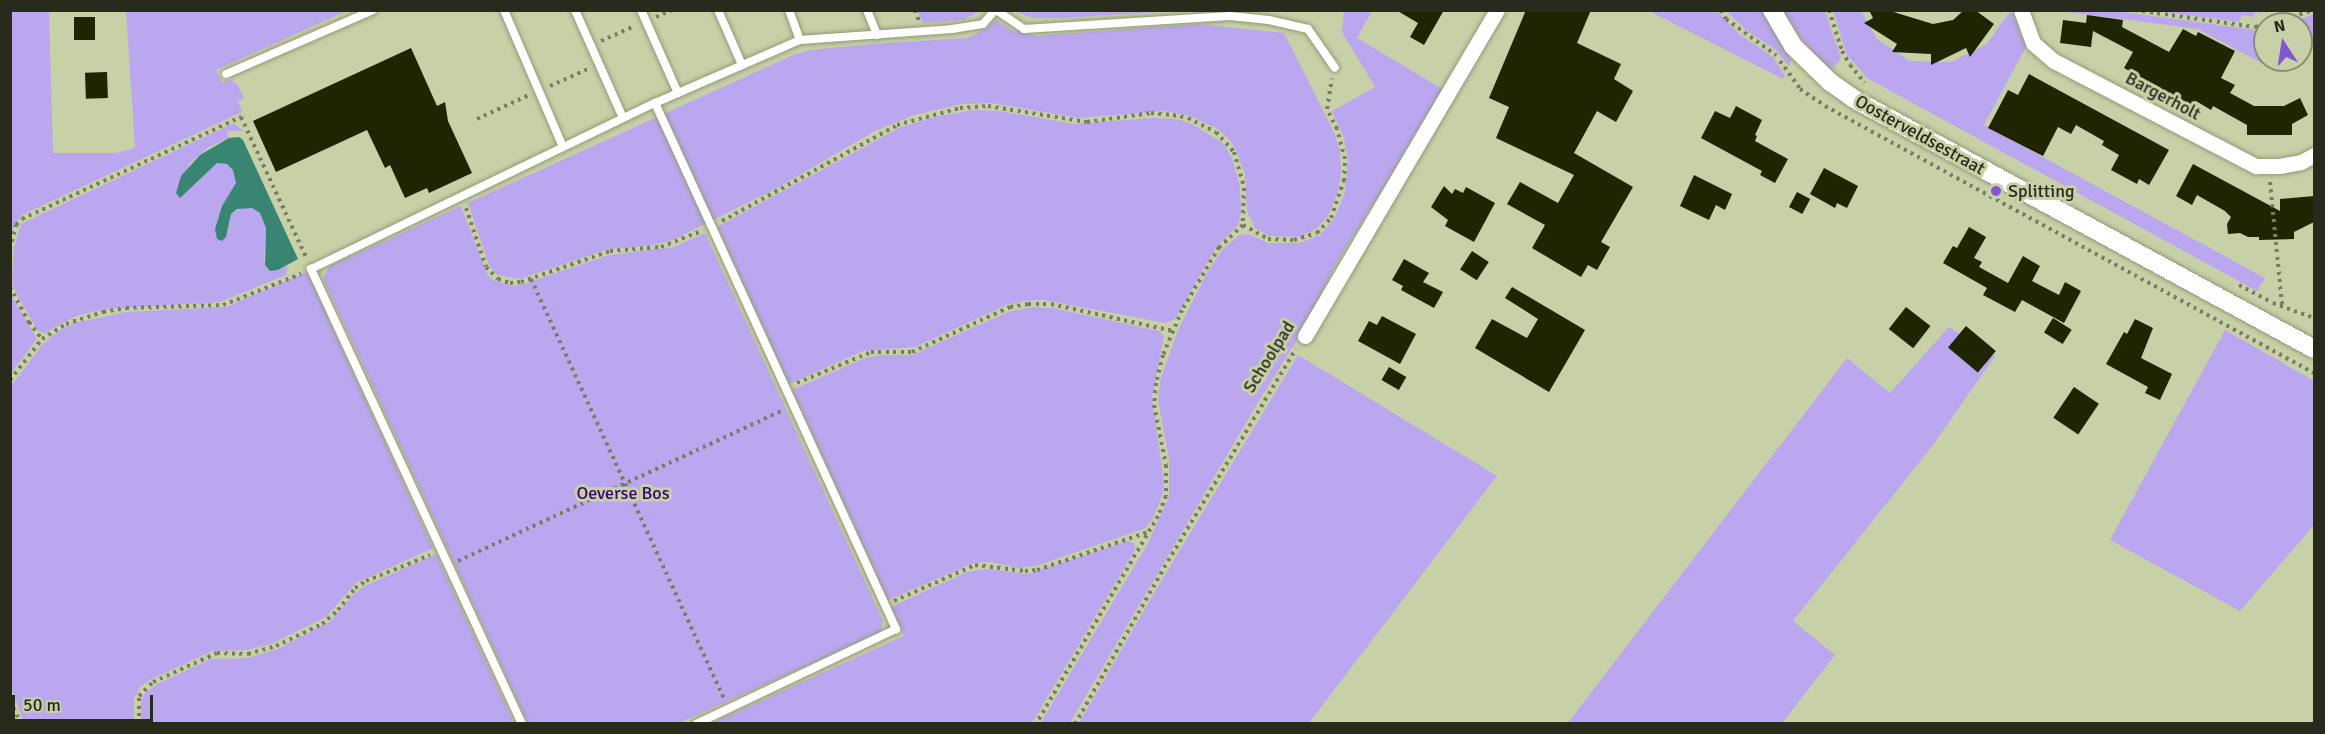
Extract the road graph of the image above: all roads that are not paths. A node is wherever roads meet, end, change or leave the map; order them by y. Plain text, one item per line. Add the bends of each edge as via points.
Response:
1 (373, 10) edge
2 (504, 10) edge
3 (574, 10) edge
4 (641, 10) edge
5 (718, 10) edge
6 (789, 10) edge
7 (867, 10) edge
8 (996, 10) edge
9 (1497, 10) edge
10 (1772, 10) edge
11 (2021, 10) edge
12 (877, 35) junction
13 (800, 40) junction
14 (742, 65) junction
15 (1335, 68) road end
16 (226, 75) dead end
17 (678, 93) junction
18 (655, 103) junction
19 (623, 118) junction
20 (563, 147) junction
21 (2314, 155) edge
22 (1305, 336) road end
23 (2314, 350) edge
24 (522, 723) edge
25 (696, 723) edge

1 - 16 lane
2 - 20 lane
3 - 19 lane
4 - 17 lane
5 - 14 lane
6 - 13 lane
7 - 12 lane
8 - 12 lane via 983,24
8 - 15 lane via 1024,29 1230,16 1269,20 1308,29
9 - 22 street, Schoolpad
10 - 23 street, Oosterveldsestraat via 1793,46 1854,99
11 - 21 street, Bargerholt via 2033,43 2054,61 2256,166 2301,162
12 - 13 lane
13 - 14 lane
14 - 17 lane
17 - 18 lane
18 - 19 lane
18 - 25 lane via 896,629
19 - 20 lane
20 - 24 lane via 311,269

